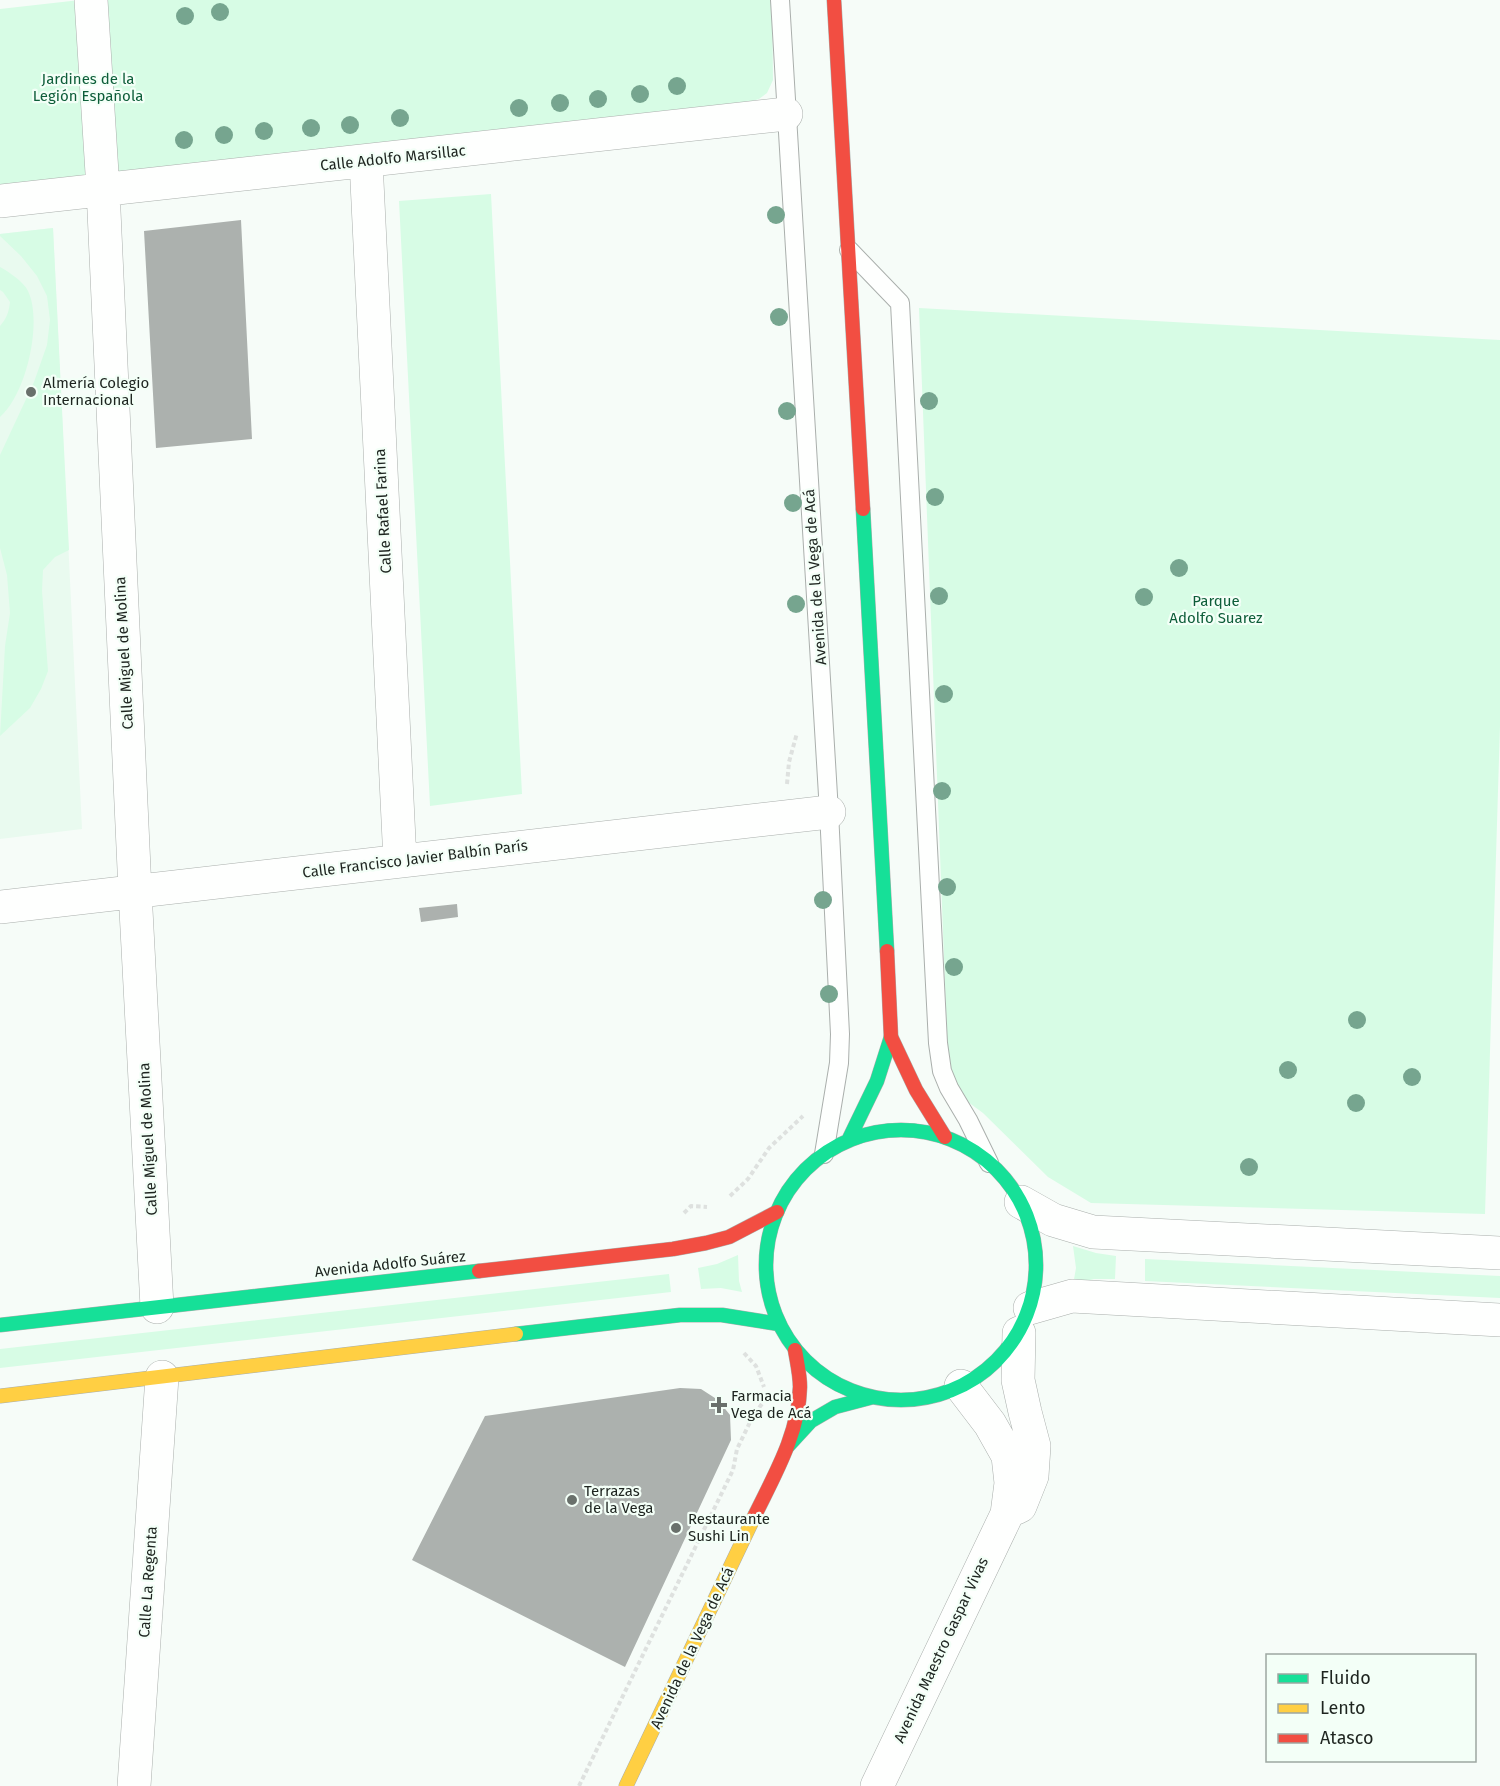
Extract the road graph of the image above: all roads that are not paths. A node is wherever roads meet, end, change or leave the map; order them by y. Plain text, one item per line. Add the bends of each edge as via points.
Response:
1 (91, 0) edge
2 (780, 0) edge
3 (834, 0) edge
4 (786, 114) junction
5 (366, 161) junction
6 (103, 189) junction
7 (0, 201) edge
8 (849, 250) junction
9 (829, 812) junction
10 (400, 861) junction
11 (135, 891) junction
12 (0, 907) edge
13 (891, 1037) junction
14 (945, 1137) junction
15 (848, 1141) junction
16 (824, 1154) junction
17 (989, 1163) junction
18 (1021, 1202) junction
19 (777, 1212) junction
20 (1500, 1253) edge
21 (157, 1307) junction
22 (1024, 1320) junction
23 (1500, 1320) edge
24 (779, 1324) junction
25 (0, 1325) edge
26 (795, 1350) junction
27 (162, 1377) junction
28 (961, 1386) junction
29 (0, 1396) edge
30 (873, 1397) junction
31 (788, 1446) junction
32 (1007, 1514) junction
33 (134, 1786) edge
34 (626, 1786) edge
35 (877, 1786) edge

1 - 6 street, Calle Miguel de Molina
2 - 4 lane, Avenida de la Vega de Acá
3 - 8 main road
4 - 5 street, Calle Adolfo Marsillac
4 - 9 lane, Avenida de la Vega de Acá
5 - 6 street, Calle Adolfo Marsillac
5 - 10 street, Calle Rafael Farina
6 - 7 street, Calle Adolfo Marsillac
6 - 11 street, Calle Miguel de Molina
8 - 13 main road
8 - 17 lane via 900,303 938,1043 942,1071
9 - 10 street, Calle Francisco Javier Balbín París
9 - 16 lane, Avenida de la Vega de Acá via 840,1041
10 - 11 street, Calle Francisco Javier Balbín París
11 - 12 street, Calle Francisco Javier Balbín París
11 - 21 street, Calle Miguel de Molina
13 - 14 main road via 916,1090
13 - 15 main road via 877,1081
14 - 15 main road via 896,1130
14 - 17 main road
15 - 16 main road
16 - 19 main road via 805,1170
17 - 18 main road via 1002,1174
18 - 20 street via 1053,1220 1092,1232
18 - 22 main road via 1036,1254 1036,1281
19 - 21 main road, Avenida Adolfo Suárez via 729,1237 686,1247
19 - 24 main road via 769,1234 766,1280
21 - 25 main road, Avenida Adolfo Suárez
22 - 23 street via 1072,1296
22 - 28 main road via 1008,1349 994,1364
22 - 32 street, Avenida Maestro Gaspar Vivas via 1018,1380 1035,1446 1032,1476 1020,1506
24 - 26 main road
24 - 27 main road via 722,1315 687,1315
26 - 30 main road via 831,1380
26 - 31 main road, Avenida de la Vega de Acá via 800,1386
27 - 29 main road
27 - 33 street, Calle La Regenta
28 - 30 main road via 918,1399
28 - 32 street, Avenida Maestro Gaspar Vivas via 1008,1456 1011,1483
30 - 31 main road, Avenida de la Vega de Acá via 835,1407 811,1421
31 - 34 main road, Avenida de la Vega de Acá
32 - 35 street, Avenida Maestro Gaspar Vivas

